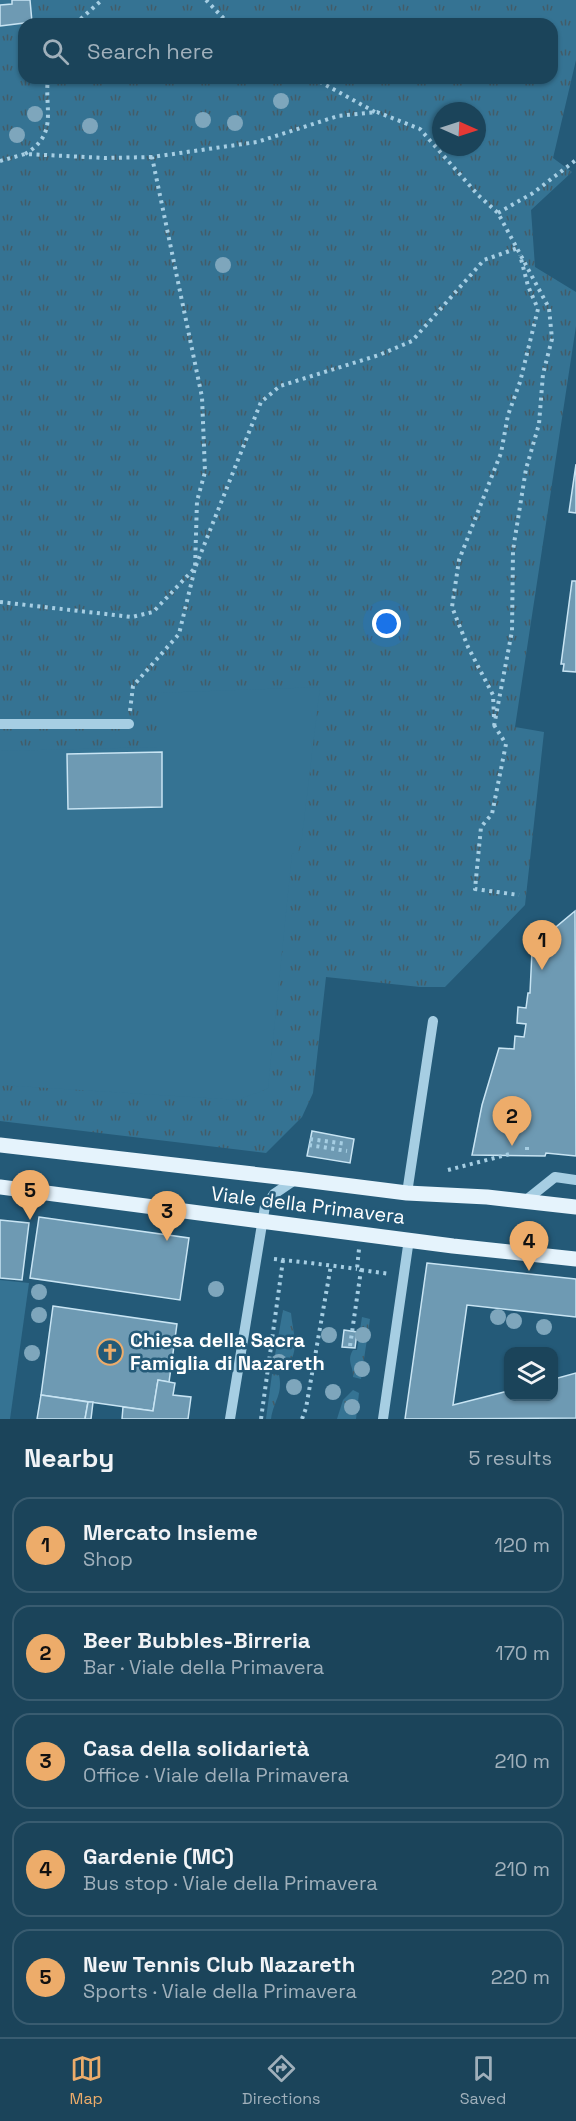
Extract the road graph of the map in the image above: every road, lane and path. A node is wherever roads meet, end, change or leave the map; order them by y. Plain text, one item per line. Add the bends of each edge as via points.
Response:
1 (102, 0) edge
2 (206, 0) edge
3 (82, 18) edge
4 (223, 18) edge
5 (48, 84) edge
6 (324, 84) edge
7 (377, 112) junction
8 (25, 154) junction
9 (152, 158) junction
10 (576, 160) edge
11 (0, 161) edge
12 (498, 213) junction
13 (518, 247) junction
14 (195, 568) junction
15 (0, 602) edge
16 (0, 724) edge
17 (129, 724) joint
18 (494, 726) junction
19 (519, 895) dead end
20 (433, 1021) dead end
21 (310, 1139) dead end
22 (0, 1144) edge
23 (347, 1144) dead end
24 (309, 1146) dead end
25 (347, 1151) dead end
26 (510, 1154) dead end
27 (448, 1170) dead end
28 (296, 1179) junction
29 (576, 1180) edge
30 (0, 1187) edge
31 (407, 1193) junction
32 (525, 1201) junction
33 (576, 1207) edge
34 (262, 1221) junction
35 (409, 1239) junction
36 (359, 1248) dead end
37 (576, 1259) edge
38 (274, 1260) dead end
39 (283, 1260) junction
40 (331, 1265) junction
41 (359, 1270) junction
42 (393, 1275) dead end
43 (350, 1346) dead end
44 (230, 1419) edge
45 (261, 1419) edge
46 (303, 1419) edge
47 (382, 1419) edge

1 - 3 path
2 - 4 path
5 - 8 path via 48,128 39,143
6 - 7 path
7 - 9 path via 338,116 258,142
7 - 12 path via 420,129
8 - 9 path
8 - 11 path
9 - 14 path via 202,398 205,472 197,501
10 - 12 path
12 - 13 path
13 - 14 path via 484,260 412,341 280,386 261,402
13 - 18 path via 549,308 552,339 513,550 512,631
13 - 18 path via 538,309 501,453 459,560 452,607 493,695
14 - 15 path via 153,612 132,617
14 - 17 path via 179,634 133,686
16 - 17 street
18 - 19 path via 506,744 492,814 481,827 475,889
20 - 31 street
21 - 23 path
22 - 28 main road, Viale della Primavera
24 - 25 path
26 - 27 path
28 - 31 main road, Viale della Primavera
28 - 34 street via 274,1194
29 - 32 street via 555,1177
30 - 34 main road, Viale della Primavera
31 - 32 main road, Viale della Primavera
32 - 33 main road, Viale della Primavera
34 - 35 main road, Viale della Primavera
34 - 44 street
35 - 37 main road, Viale della Primavera
35 - 47 street
36 - 41 path
38 - 39 path
39 - 40 path
39 - 45 path
40 - 41 path
40 - 46 path
41 - 42 path
41 - 43 path

